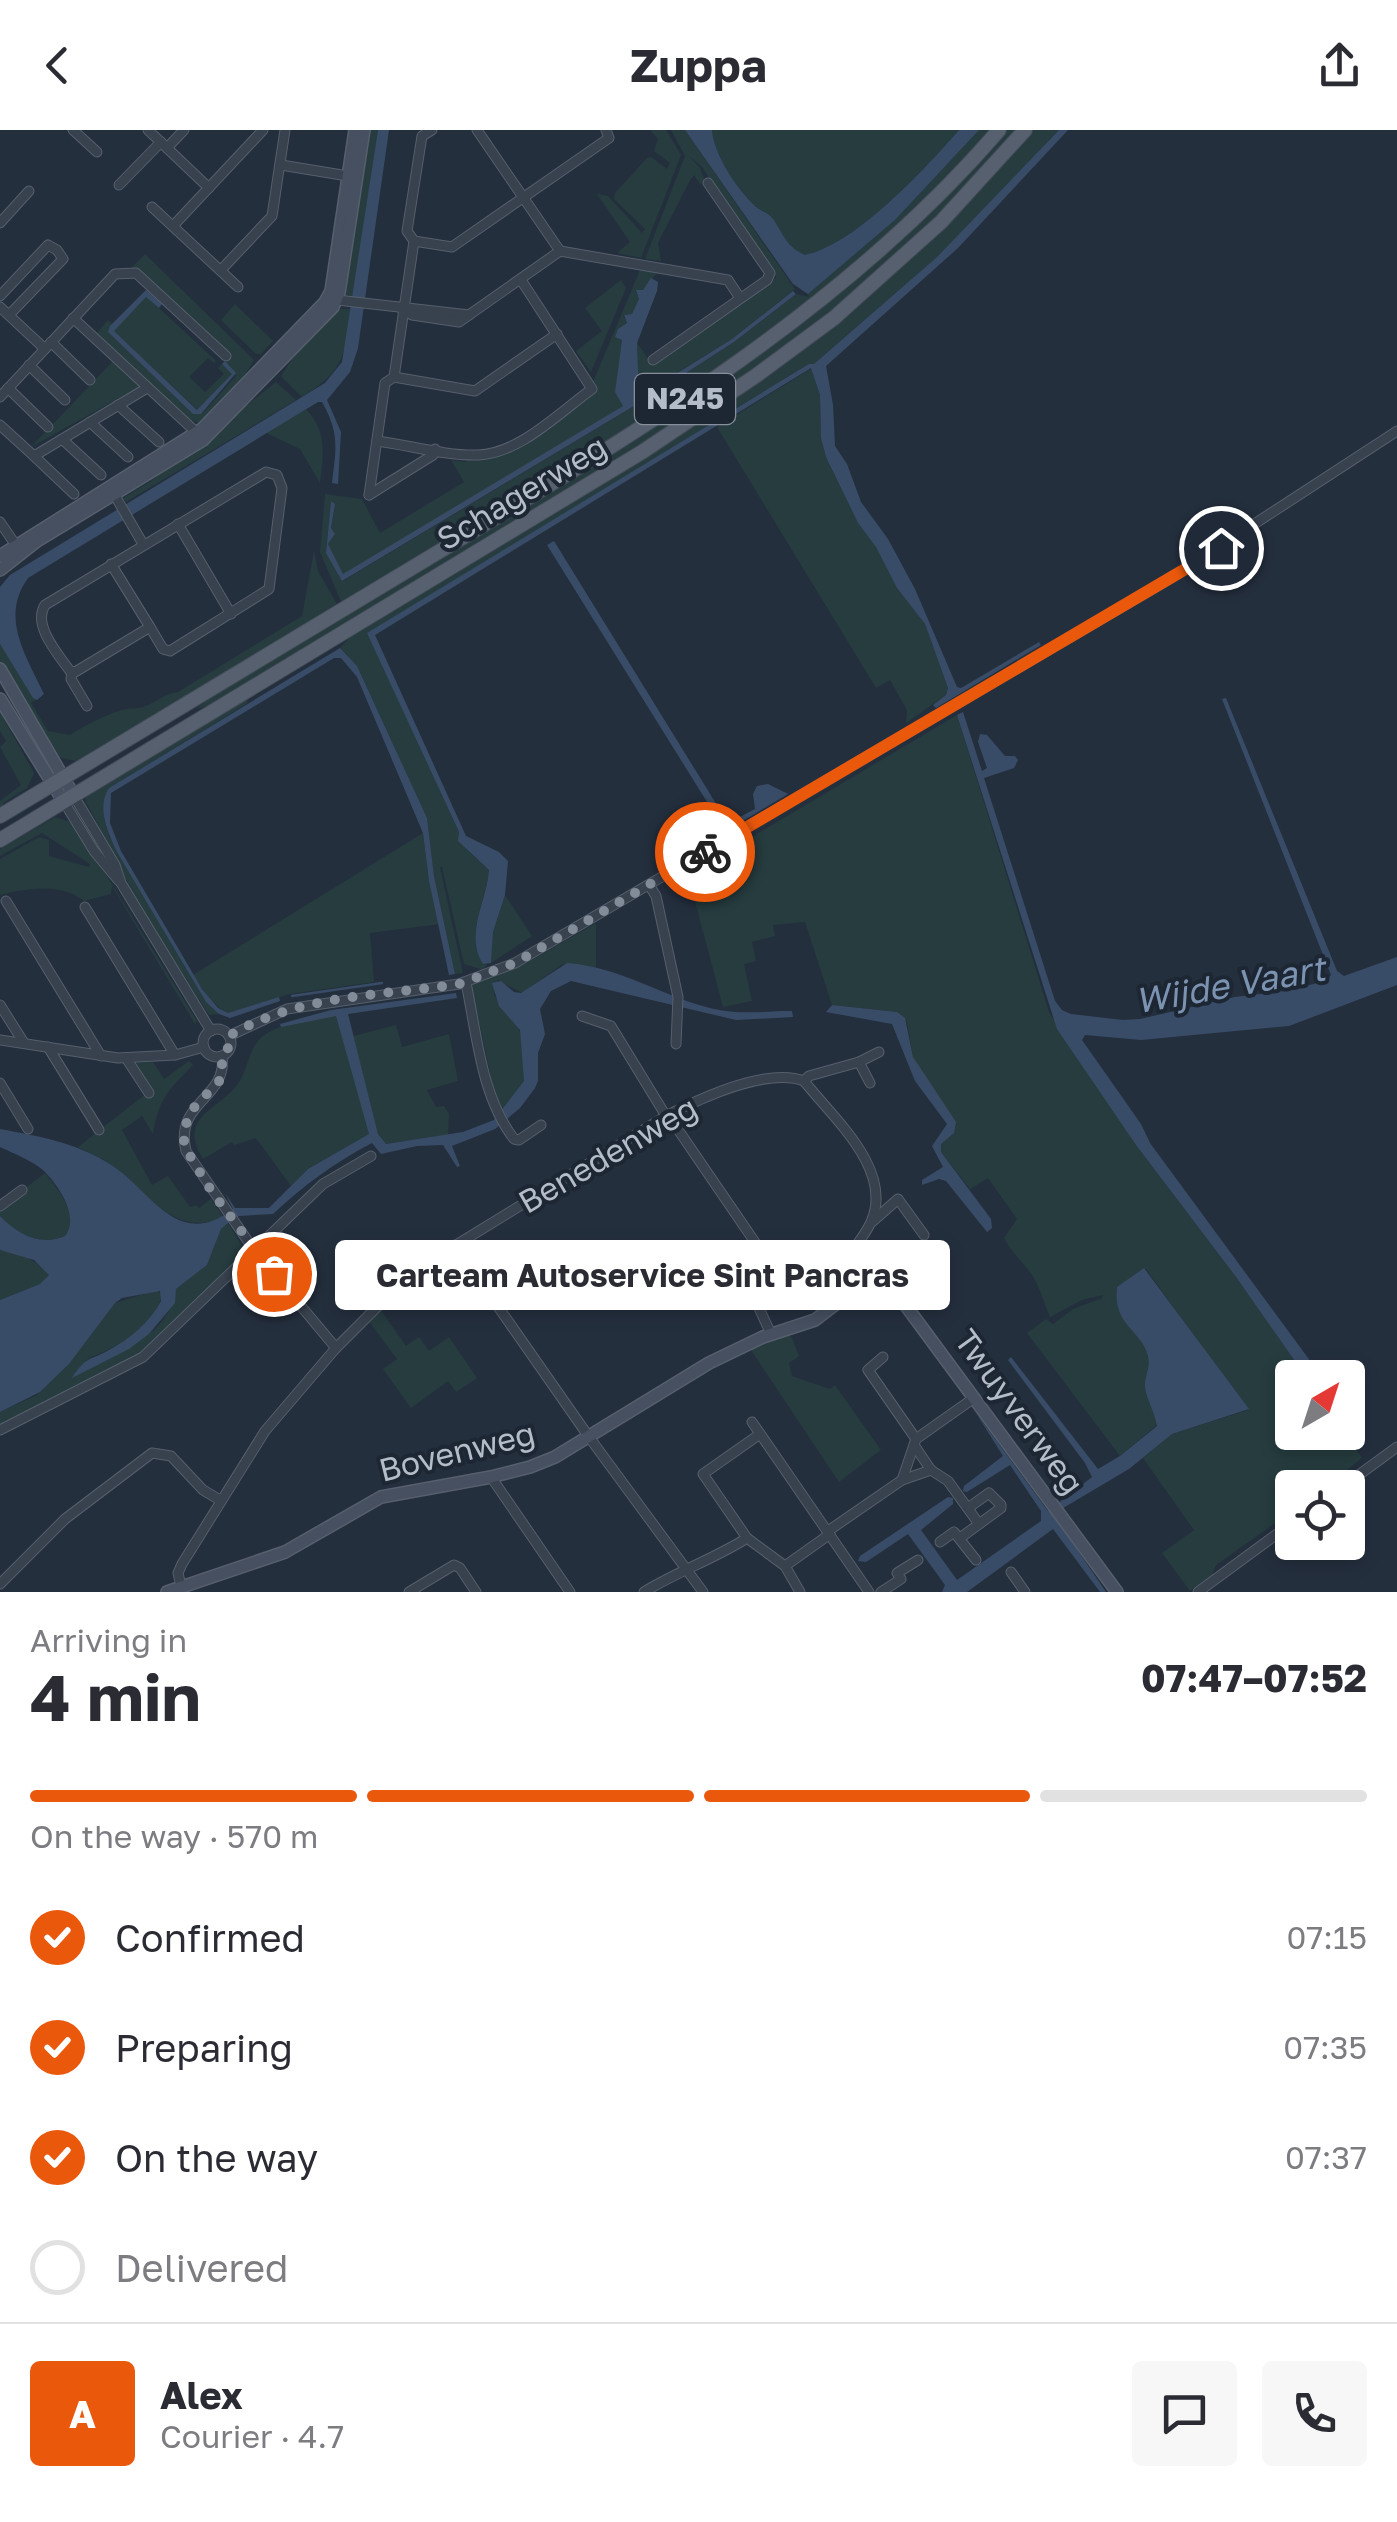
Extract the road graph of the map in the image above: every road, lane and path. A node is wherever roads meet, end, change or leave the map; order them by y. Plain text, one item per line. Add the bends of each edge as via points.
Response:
1 (184, 130) edge
2 (263, 130) edge
3 (285, 130) edge
4 (355, 130) edge
5 (364, 130) edge
6 (432, 130) edge
7 (477, 130) edge
8 (606, 130) edge
9 (999, 130) edge
10 (1024, 130) edge
11 (78, 132) edge
12 (159, 137) edge
13 (96, 152) dead end
14 (281, 165) junction
15 (352, 177) junction
16 (708, 183) dead end
17 (119, 185) dead end
18 (209, 188) junction
19 (29, 191) dead end
20 (524, 196) junction
21 (152, 207) dead end
22 (0, 224) edge
23 (172, 226) junction
24 (414, 241) junction
25 (560, 251) junction
26 (221, 270) junction
27 (521, 280) junction
28 (238, 287) dead end
29 (0, 296) edge
30 (740, 298) junction
31 (338, 300) junction
32 (0, 307) edge
33 (402, 309) junction
34 (9, 316) junction
35 (73, 318) junction
36 (557, 334) junction
37 (48, 346) junction
38 (226, 356) dead end
39 (653, 360) dead end
40 (30, 366) junction
41 (394, 377) junction
42 (90, 380) dead end
43 (8, 388) junction
44 (147, 388) junction
45 (0, 397) edge
46 (66, 400) dead end
47 (118, 405) junction
48 (90, 422) junction
49 (0, 424) edge
50 (48, 426) dead end
51 (1397, 431) edge
52 (200, 437) junction
53 (62, 439) junction
54 (377, 440) junction
55 (158, 442) dead end
56 (436, 449) junction
57 (34, 456) junction
58 (128, 456) dead end
59 (101, 475) dead end
60 (74, 494) dead end
61 (114, 495) junction
62 (0, 522) edge
63 (178, 524) junction
64 (143, 544) junction
65 (18, 548) junction
66 (0, 556) edge
67 (111, 564) junction
68 (0, 570) edge
69 (231, 614) junction
70 (150, 627) junction
71 (0, 670) edge
72 (72, 672) junction
73 (0, 699) edge
74 (88, 706) dead end
75 (58, 781) junction
76 (69, 799) junction
77 (0, 816) edge
78 (0, 840) edge
79 (650, 885) junction
80 (6, 901) dead end
81 (85, 907) dead end
82 (466, 983) junction
83 (0, 1005) edge
84 (582, 1016) dead end
85 (210, 1031) junction
86 (229, 1036) junction
87 (0, 1040) edge
88 (24, 1043) junction
89 (676, 1044) dead end
90 (48, 1047) junction
91 (204, 1047) junction
92 (878, 1052) dead end
93 (175, 1054) junction
94 (101, 1056) junction
95 (222, 1056) junction
96 (126, 1058) junction
97 (858, 1062) junction
98 (804, 1081) junction
99 (870, 1082) dead end
100 (0, 1084) edge
101 (148, 1093) dead end
102 (667, 1115) junction
103 (541, 1125) dead end
104 (28, 1130) dead end
105 (99, 1130) dead end
106 (371, 1156) dead end
107 (22, 1190) dead end
108 (0, 1206) edge
109 (871, 1223) junction
110 (924, 1234) dead end
111 (858, 1245) junction
112 (454, 1246) junction
113 (254, 1250) junction
114 (866, 1280) junction
115 (833, 1306) junction
116 (770, 1334) junction
117 (336, 1348) junction
118 (883, 1358) dead end
119 (974, 1398) junction
120 (752, 1422) dead end
121 (0, 1430) edge
122 (760, 1434) junction
123 (589, 1438) junction
124 (915, 1442) junction
125 (1397, 1447) edge
126 (931, 1470) junction
127 (1365, 1470) edge
128 (491, 1477) junction
129 (902, 1480) junction
130 (220, 1500) junction
131 (968, 1508) junction
132 (979, 1524) junction
133 (829, 1533) junction
134 (1275, 1535) edge
135 (747, 1538) junction
136 (960, 1538) junction
137 (940, 1542) dead end
138 (918, 1560) dead end
139 (976, 1560) dead end
140 (785, 1566) junction
141 (685, 1567) junction
142 (1011, 1572) dead end
143 (901, 1578) junction
144 (0, 1584) edge
145 (180, 1586) junction
146 (908, 1589) dead end
147 (166, 1592) edge
148 (409, 1592) edge
149 (476, 1592) edge
150 (570, 1592) edge
151 (644, 1592) edge
152 (703, 1592) edge
153 (800, 1592) edge
154 (870, 1592) edge
155 (881, 1592) edge
156 (1025, 1592) edge
157 (1117, 1592) edge
158 (1198, 1592) edge

1 - 12 street
2 - 18 street
3 - 14 street
4 - 15 street
5 - 15 street
6 - 24 street via 422,136 408,230
7 - 20 street
8 - 20 street via 609,138
9 - 75 main road, Schagerweg / N245 via 886,244 705,387
10 - 76 main road, Schagerweg / N245 via 941,222 757,376
11 - 13 street
12 - 17 street
12 - 18 street
14 - 15 street
14 - 26 street via 272,216
15 - 31 street
16 - 30 street via 770,273
18 - 23 street
19 - 22 street
20 - 24 street via 452,246
20 - 25 street
21 - 23 street
23 - 26 street
24 - 33 street
25 - 27 street
25 - 30 street via 728,280
26 - 28 street
27 - 33 street via 459,322
27 - 36 street
29 - 34 street via 48,245 57,250 63,259
30 - 39 street
31 - 33 street
31 - 52 street
32 - 34 street
33 - 41 street
34 - 37 street
35 - 37 street
35 - 38 street via 114,274 136,273
35 - 44 street
36 - 41 street via 475,391
36 - 56 street via 592,389 502,449 478,455
37 - 40 street
37 - 42 street
40 - 43 street
40 - 46 street
41 - 54 street via 385,384
43 - 45 street
43 - 50 street
44 - 47 street
44 - 52 street
47 - 48 street
47 - 55 street
48 - 53 street
48 - 58 street
49 - 57 street
51 - 79 street via 1173,577
52 - 61 street
53 - 57 street
53 - 59 street
54 - 56 street
54 - 56 street via 369,495
57 - 60 street
61 - 64 street
61 - 65 street
62 - 65 street
63 - 64 street
63 - 69 street
63 - 69 street via 260,474 279,478 268,590
64 - 67 street
65 - 66 street
65 - 68 street
67 - 70 street
67 - 72 street via 40,613
69 - 70 street via 170,651
70 - 72 street
71 - 75 street
72 - 74 street
73 - 75 street
75 - 76 street
75 - 77 main road, Schagerweg / N245
76 - 78 main road, Schagerweg / N245
76 - 85 street via 115,865
79 - 82 street via 515,963
79 - 89 street via 678,1002
80 - 94 street
81 - 93 street
82 - 86 street via 304,1004
82 - 103 street via 502,1124 519,1140
83 - 88 street
84 - 102 street via 613,1028
85 - 86 street
85 - 91 street
86 - 95 street
87 - 88 street
88 - 90 street
90 - 94 street
90 - 105 street
91 - 93 street
91 - 95 street
92 - 97 street, Benedenweg
93 - 96 street
94 - 96 street
95 - 113 street via 222,1078 190,1112 184,1136 191,1162
96 - 101 street
97 - 98 street, Benedenweg
97 - 99 street
98 - 102 street, Benedenweg via 738,1087
98 - 109 street via 873,1172 878,1192
100 - 104 street
102 - 112 street, Benedenweg
102 - 116 street via 764,1254 752,1293
106 - 113 street via 323,1184
107 - 108 street
109 - 110 street via 898,1198
109 - 111 street
111 - 114 street
111 - 115 street via 826,1286
112 - 117 street, Benedenweg
112 - 123 street
113 - 117 street
113 - 121 street via 143,1357
114 - 115 street
114 - 119 street, Twuyverweg via 892,1286
115 - 116 street, Bovenweg via 808,1324
116 - 123 street, Bovenweg via 709,1363
117 - 130 street, Benedenweg via 264,1430
118 - 124 street via 868,1370
119 - 124 street
119 - 157 street, Twuyverweg
120 - 122 street
122 - 133 street
122 - 135 street via 703,1474
123 - 128 street, Bovenweg via 530,1468
123 - 141 street
124 - 126 street
124 - 129 street
125 - 127 street
126 - 129 street
126 - 131 street
128 - 145 street, Bovenweg via 381,1497 286,1552
128 - 150 street
129 - 133 street
130 - 144 street via 171,1456 152,1454 65,1518
130 - 145 street, Benedenweg via 178,1572
131 - 132 street
131 - 132 street via 989,1494 1001,1505
132 - 136 street
133 - 140 street
133 - 154 street
134 - 158 street
135 - 140 street
135 - 141 street
136 - 137 street via 954,1532
136 - 139 street
138 - 143 street via 897,1574
140 - 153 street
141 - 151 street
141 - 152 street
142 - 156 street
143 - 146 street
143 - 155 street
145 - 147 street, Bovenweg
148 - 149 street via 456,1565

